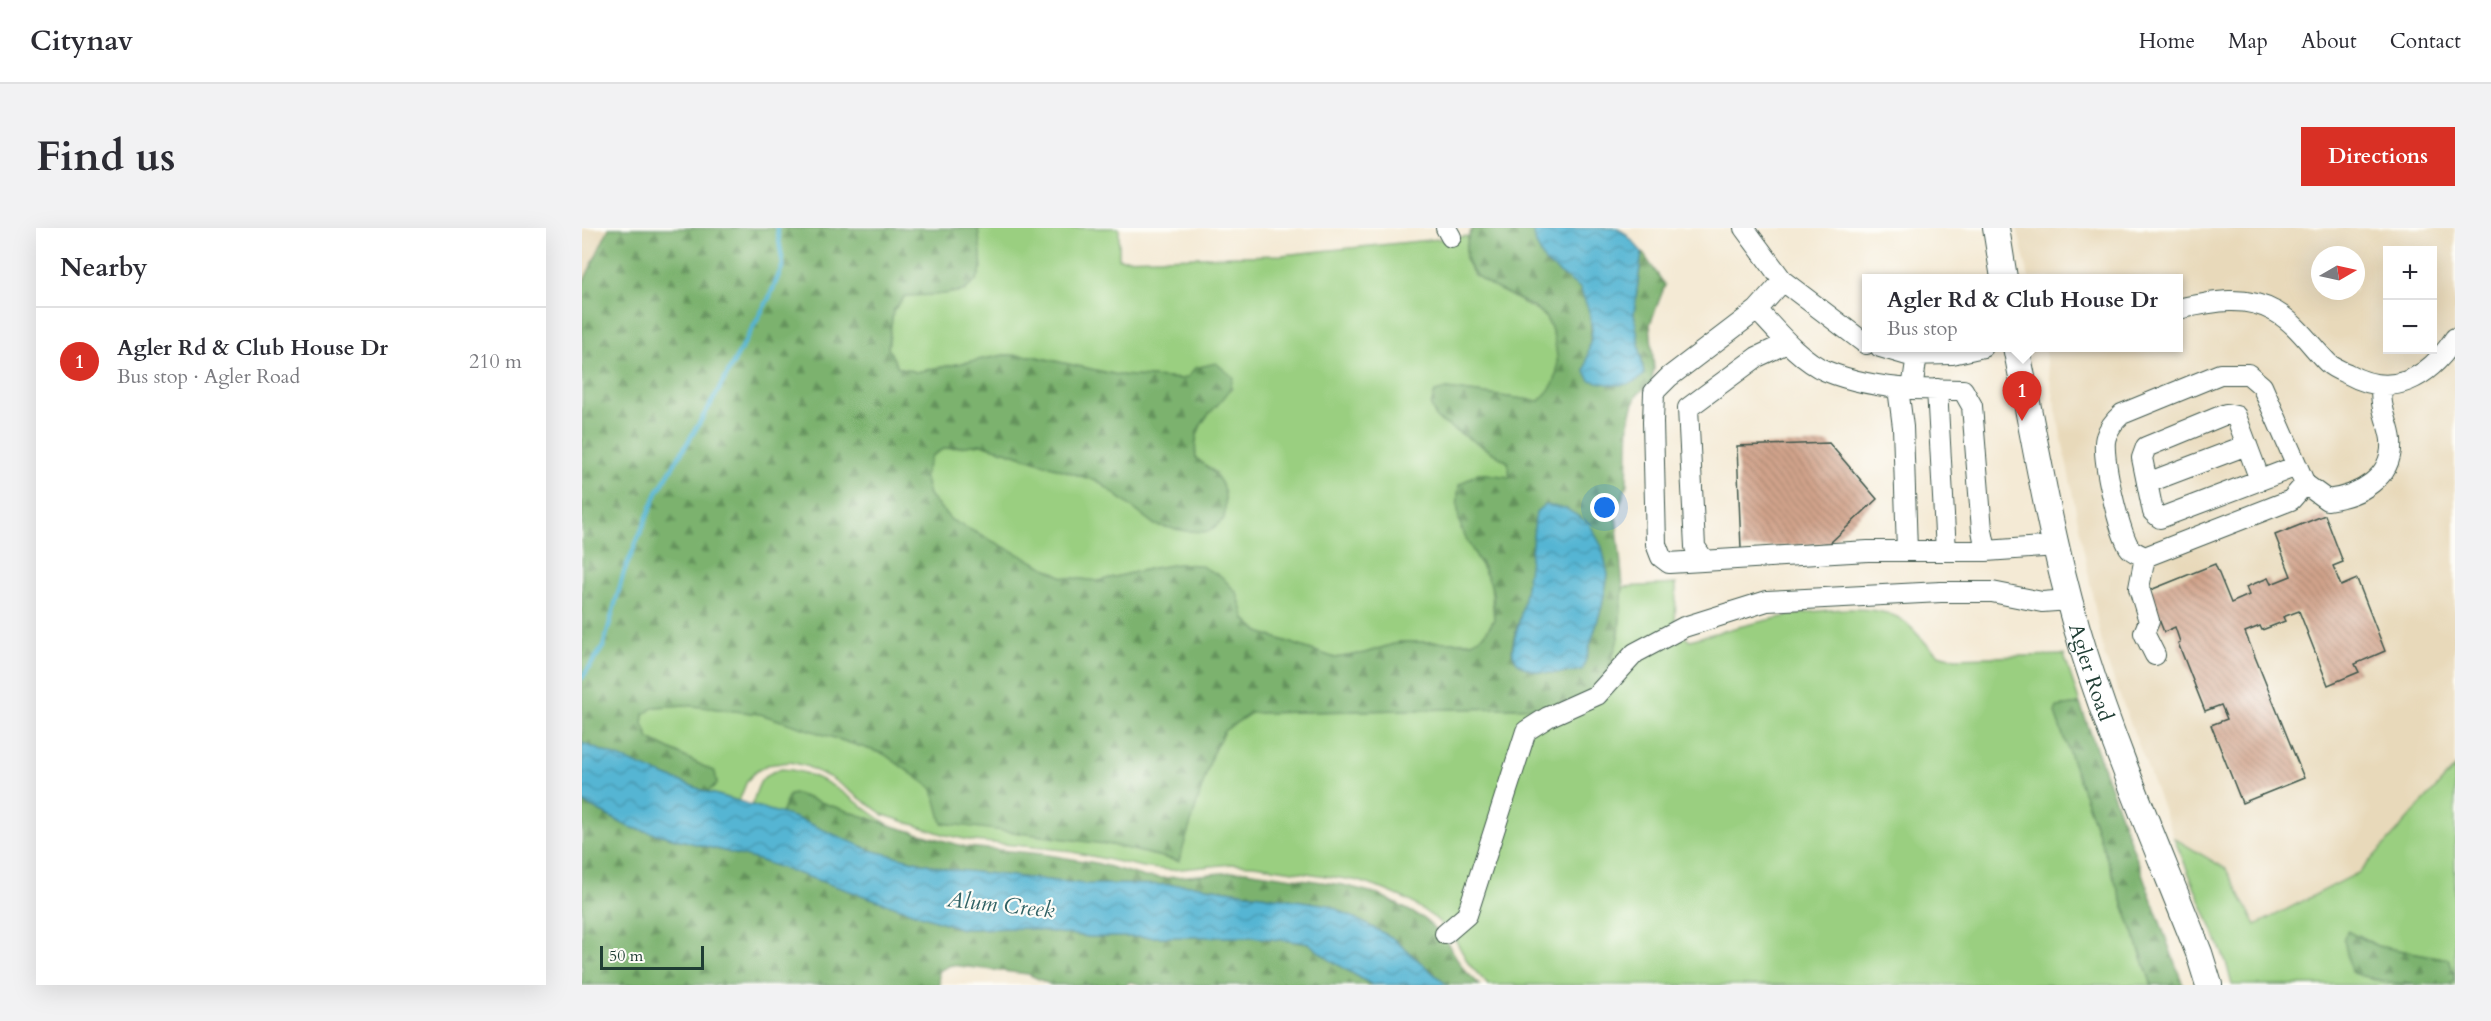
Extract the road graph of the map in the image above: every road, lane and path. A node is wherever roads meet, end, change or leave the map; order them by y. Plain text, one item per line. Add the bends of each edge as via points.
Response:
1 (1744, 228) edge
2 (1996, 228) edge
3 (2003, 274) edge
4 (1783, 280) junction
5 (2183, 308) edge
6 (1757, 310) junction
7 (2455, 338) edge
8 (1862, 341) edge
9 (1787, 343) junction
10 (1895, 352) edge
11 (1962, 352) edge
12 (2017, 352) edge
13 (1917, 355) junction
14 (2381, 385) junction
15 (1905, 389) junction
16 (1937, 389) junction
17 (2247, 445) junction
18 (2297, 466) junction
19 (2260, 480) junction
20 (2147, 483) junction
21 (2305, 484) junction
22 (2057, 546) junction
23 (1907, 551) junction
24 (1946, 551) junction
25 (1986, 551) junction
26 (2145, 557) junction
27 (1704, 560) junction
28 (2070, 600) junction
29 (2155, 655) dead end
30 (1445, 934) dead end
31 (2209, 985) edge

1 - 4 street
2 - 3 main road
4 - 6 street
4 - 8 street
5 - 14 street via 2236,299 2267,308 2300,331 2330,364 2365,383
6 - 9 street
6 - 27 street via 1654,392 1656,544 1661,557 1669,563
7 - 14 street via 2443,357 2420,376
9 - 15 street via 1824,370 1883,387
9 - 27 street via 1757,357 1688,408 1695,547
10 - 13 street
11 - 13 street
12 - 22 main road, Agler Road
13 - 15 street
14 - 21 street via 2391,453 2377,481 2354,494 2327,500
15 - 16 street
15 - 23 street
16 - 24 street
16 - 25 street via 1963,390 1972,406
17 - 19 street
17 - 20 street
17 - 20 street via 2236,416 2226,414 2146,447 2142,458
18 - 19 street
18 - 21 street
18 - 26 street via 2262,386 2248,374 2220,374 2122,414 2113,422 2104,452 2122,533 2131,550
19 - 20 street via 2160,518 2152,512
21 - 26 street via 2291,500
22 - 25 street
22 - 28 main road, Agler Road
23 - 24 street
23 - 27 street
24 - 25 street
26 - 29 street via 2139,588 2149,621 2144,633
28 - 30 street via 2042,602 1992,592 1941,592 1767,601 1684,627 1635,654 1597,695 1526,731 1467,915
28 - 31 main road, Agler Road via 2109,729

